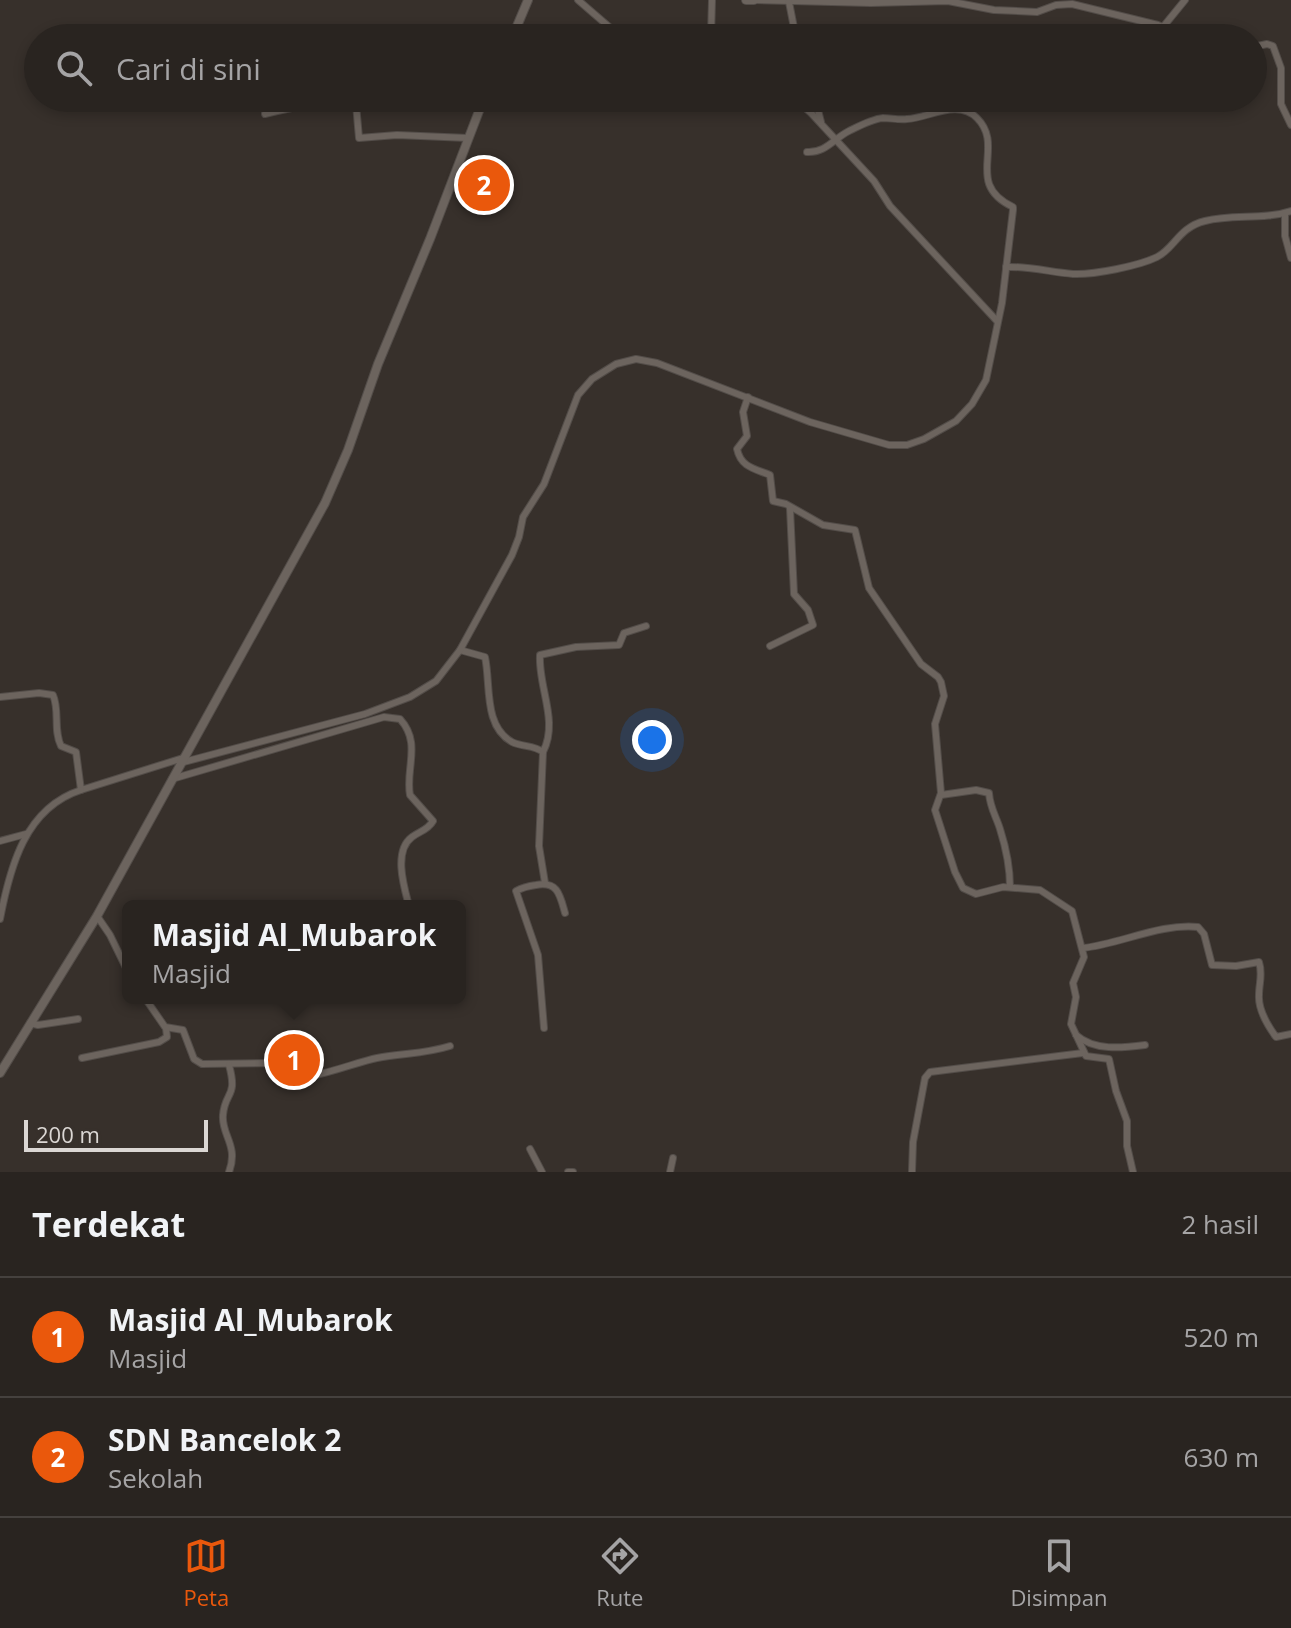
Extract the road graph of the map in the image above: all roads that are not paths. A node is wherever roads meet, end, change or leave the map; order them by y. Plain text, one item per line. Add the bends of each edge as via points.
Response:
1 (528, 0) edge
2 (578, 0) edge
3 (712, 0) edge
4 (746, 0) edge
5 (754, 0) edge
6 (1185, 0) edge
7 (813, 1) edge
8 (789, 2) edge
9 (518, 24) edge
10 (606, 24) edge
11 (711, 24) edge
12 (793, 24) edge
13 (1142, 24) edge
14 (1170, 24) edge
15 (1267, 44) edge
16 (276, 112) edge
17 (357, 112) edge
18 (478, 112) edge
19 (809, 112) edge
20 (819, 112) edge
21 (931, 112) edge
22 (969, 112) edge
23 (265, 114) dead end
24 (822, 124) junction
25 (1291, 125) edge
26 (468, 138) junction
27 (830, 144) junction
28 (807, 152) dead end
29 (1288, 212) edge
30 (1291, 258) edge
31 (1008, 267) junction
32 (997, 321) junction
33 (746, 401) junction
34 (789, 508) junction
35 (646, 626) dead end
36 (770, 646) dead end
37 (462, 651) junction
38 (0, 697) edge
39 (543, 752) junction
40 (178, 768) junction
41 (81, 790) junction
42 (941, 795) junction
43 (26, 834) junction
44 (0, 841) edge
45 (545, 883) junction
46 (1010, 887) junction
47 (407, 900) edge
48 (565, 913) dead end
49 (97, 916) junction
50 (0, 919) edge
51 (1083, 948) junction
52 (122, 960) edge
53 (149, 1004) edge
54 (78, 1019) dead end
55 (30, 1023) junction
56 (166, 1028) junction
57 (544, 1028) dead end
58 (1074, 1033) junction
59 (1291, 1034) edge
60 (1145, 1045) dead end
61 (450, 1046) dead end
62 (1083, 1053) junction
63 (82, 1058) dead end
64 (229, 1065) junction
65 (0, 1073) edge
66 (530, 1149) dead end
67 (673, 1158) dead end
68 (229, 1172) edge
69 (542, 1172) edge
70 (670, 1172) edge
71 (912, 1172) edge
72 (1133, 1172) edge

1 - 9 street
2 - 10 street
3 - 11 street
4 - 5 street
5 - 8 street
6 - 14 street
7 - 8 street
7 - 13 street via 948,1 1037,12 1072,4
8 - 12 street
15 - 25 street via 1273,46 1281,68 1281,104
16 - 23 street
17 - 26 street via 359,138
18 - 26 street
19 - 24 street
20 - 24 street
21 - 27 street via 906,120 881,118
22 - 31 street via 988,136 988,183 998,201 1013,207
24 - 27 street
26 - 40 street via 325,503
27 - 28 street
27 - 32 street via 878,186 890,206
29 - 30 street via 1285,236
29 - 31 street via 1195,224 1161,256 1128,266 1076,274
31 - 32 street
32 - 33 street via 986,380 972,404 956,421 915,443 889,445
33 - 34 street via 747,436 737,449 739,456 752,469 770,475 772,499
33 - 37 street via 642,360 616,364 592,379 578,395 544,484 523,517 517,544
34 - 36 street via 794,594 813,625
34 - 42 street via 823,525 855,530 869,588 921,664 938,677 944,696 935,724
35 - 39 street via 624,633 619,645 540,655 550,727
37 - 39 street via 486,660 490,708 502,732
37 - 40 street via 436,681 397,703
38 - 41 street via 53,695 58,740 76,752
39 - 45 street via 539,846
40 - 41 street
40 - 47 street via 384,717 400,719 412,742 410,795 433,821 405,845 402,881
40 - 49 street
41 - 43 street via 58,800
42 - 46 street via 989,793
42 - 46 street via 935,810 963,888 976,894
43 - 44 street
43 - 50 street
45 - 48 street via 557,888
45 - 57 street via 516,893 538,955
46 - 51 street via 1040,890 1068,907
49 - 52 street
49 - 55 street
51 - 58 street via 1073,983
51 - 59 street via 1198,927 1212,965 1259,962 1264,1017 1276,1037
53 - 56 street
54 - 55 street
55 - 65 street
56 - 63 street via 167,1037 159,1042
56 - 64 street via 183,1030 198,1063
58 - 60 street via 1102,1046
58 - 62 street
61 - 64 street via 325,1073 281,1076 268,1063
62 - 71 street via 930,1072 915,1130
62 - 72 street via 1109,1059 1127,1121
64 - 68 street via 234,1087 223,1117 231,1143
66 - 69 street
67 - 70 street

